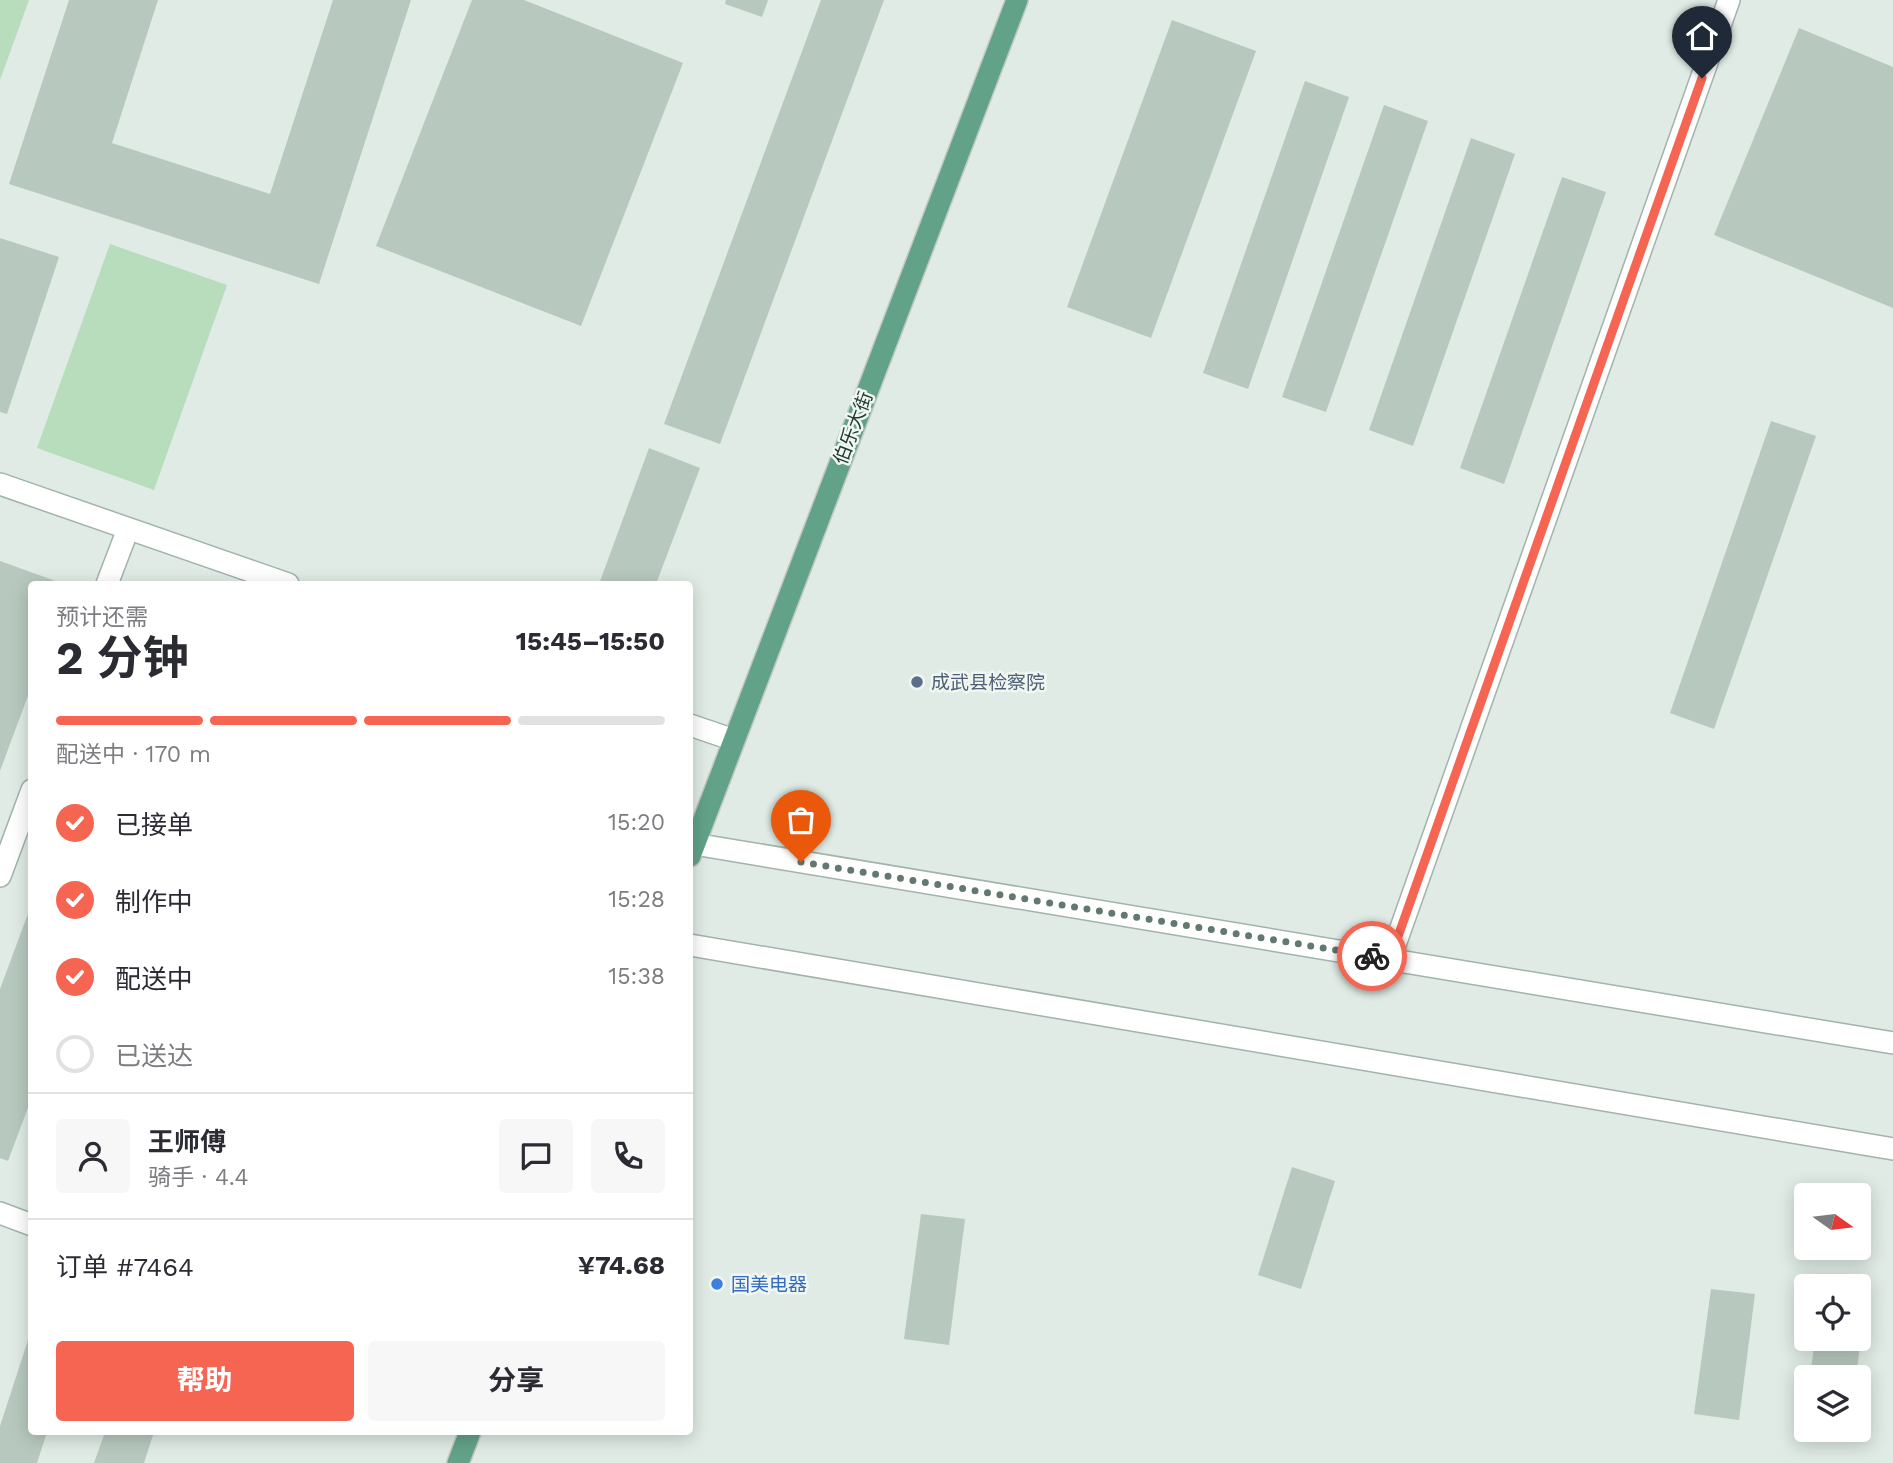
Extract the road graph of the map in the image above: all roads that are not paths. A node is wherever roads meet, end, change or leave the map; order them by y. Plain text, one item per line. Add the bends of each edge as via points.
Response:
1 (1017, 0) edge
2 (1729, 0) edge
3 (0, 484) edge
4 (128, 529) junction
5 (108, 581) edge
6 (279, 581) edge
7 (693, 726) edge
8 (734, 740) junction
9 (28, 801) edge
10 (693, 847) edge
11 (693, 850) edge
12 (0, 876) edge
13 (693, 946) edge
14 (1390, 959) junction
15 (1893, 1043) edge
16 (1893, 1149) edge
17 (0, 1213) edge
18 (28, 1224) edge
19 (469, 1435) edge
20 (458, 1463) edge

1 - 8 main road, 伯乐大街
2 - 14 street
3 - 4 street
4 - 5 street
4 - 6 street
7 - 8 street
8 - 10 main road, 伯乐大街
9 - 12 street
11 - 14 street
13 - 16 street
14 - 15 street
17 - 18 street
19 - 20 main road

